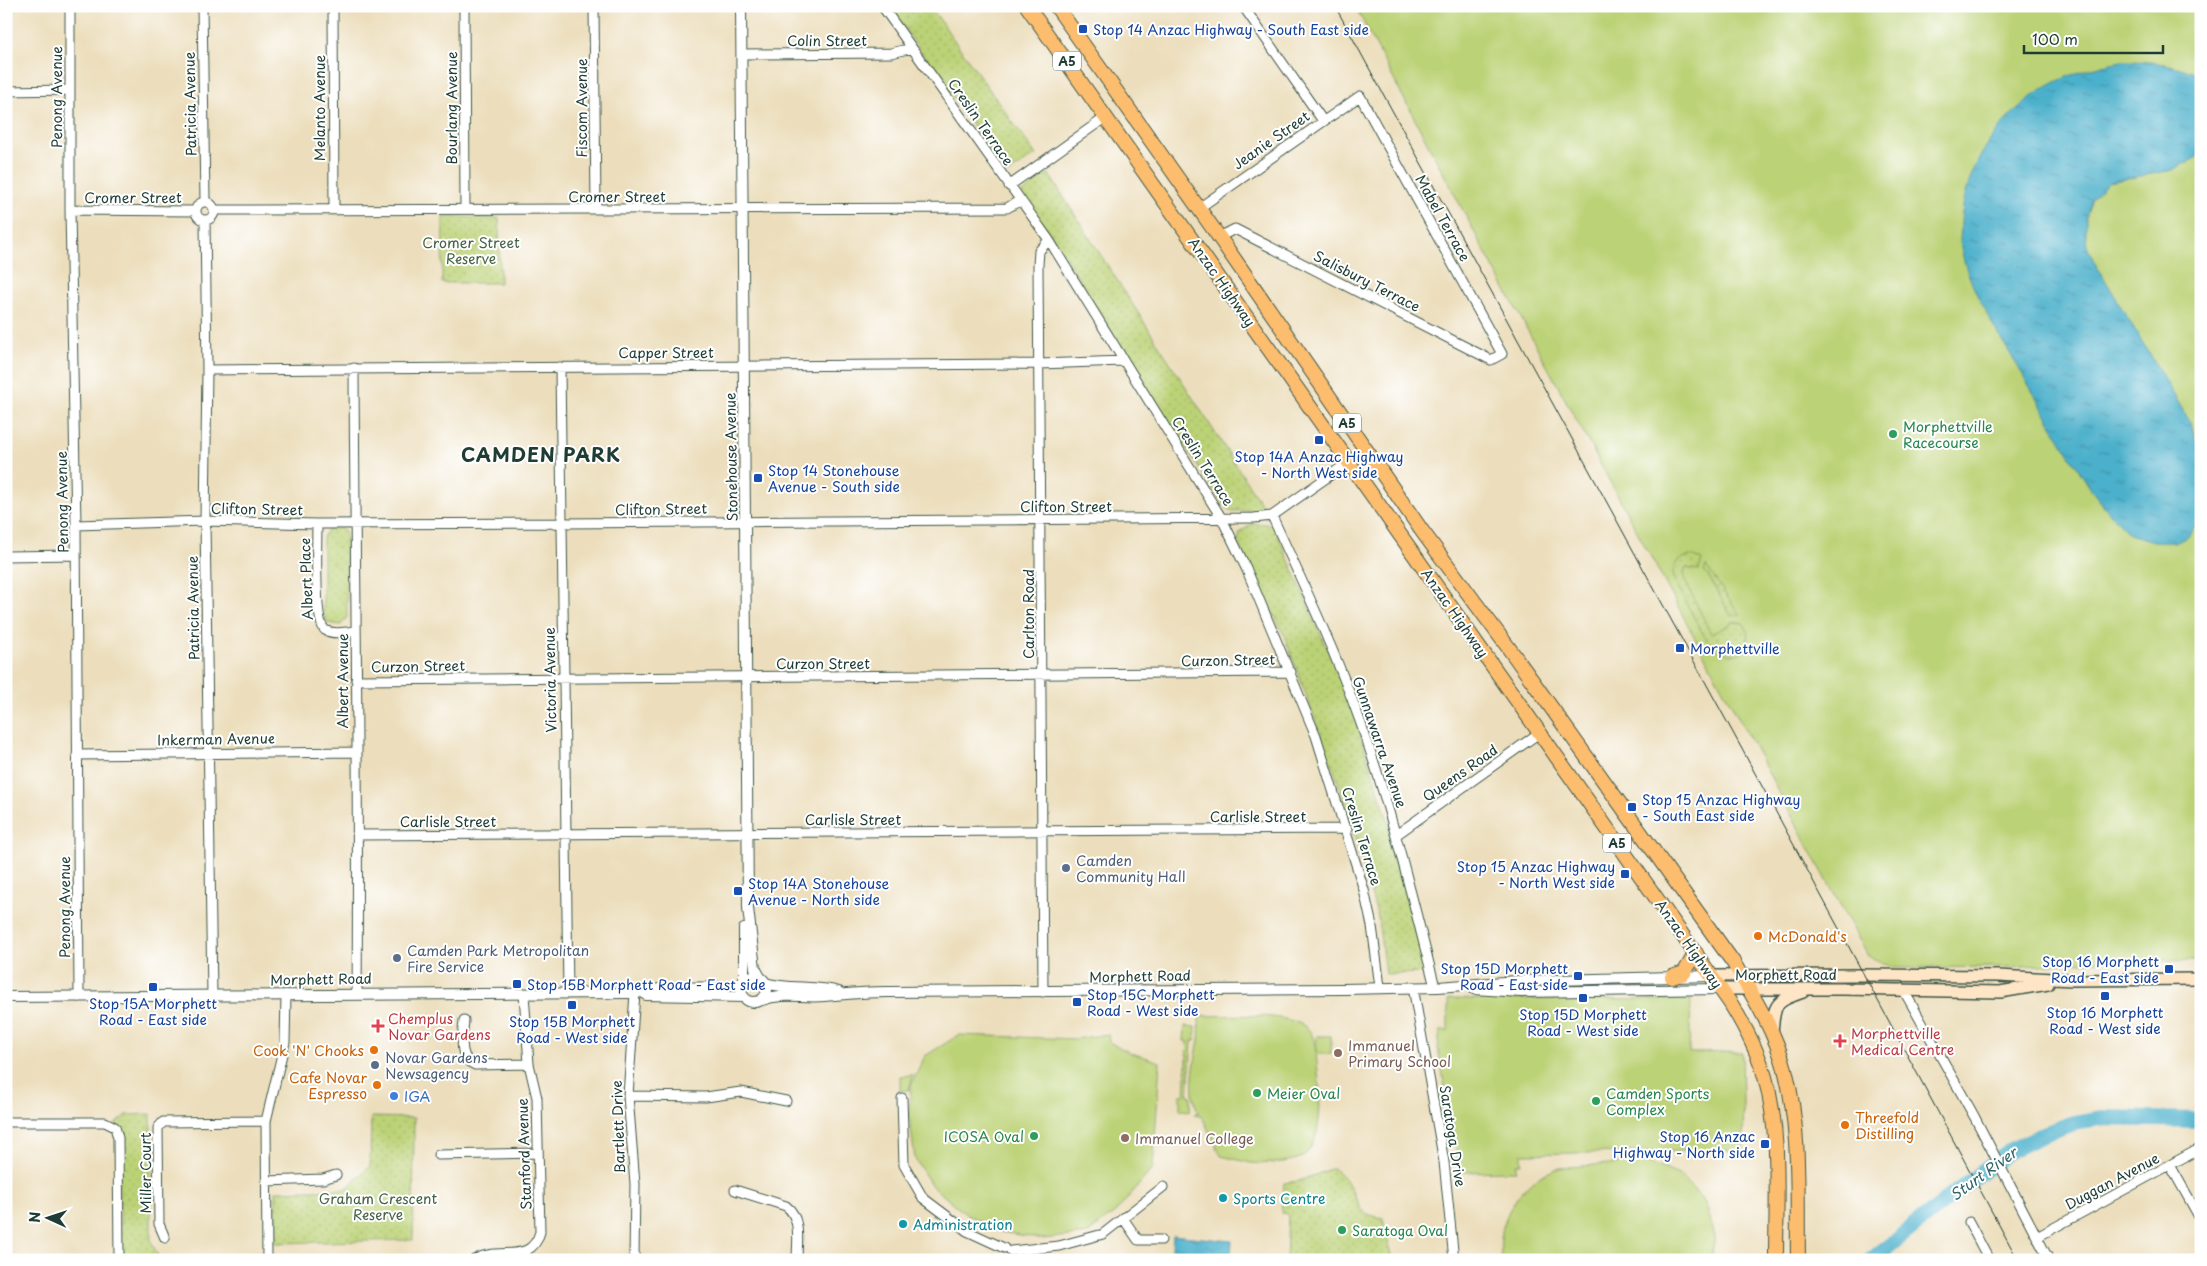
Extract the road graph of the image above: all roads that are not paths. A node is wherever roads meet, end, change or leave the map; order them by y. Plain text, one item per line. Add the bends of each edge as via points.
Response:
1 (70, 6) edge
2 (202, 6) edge
3 (333, 6) edge
4 (464, 6) edge
5 (594, 6) edge
6 (742, 6) edge
7 (882, 6) edge
8 (1027, 6) edge
9 (1056, 6) edge
10 (1243, 6) edge
11 (912, 48) junction
12 (742, 54) junction
13 (70, 90) junction
14 (6, 91) edge
15 (1360, 96) joint
16 (1106, 117) junction
17 (1323, 121) junction
18 (1154, 146) junction
19 (1140, 165) junction
20 (1168, 166) junction
21 (1009, 186) junction
22 (1159, 192) junction
23 (205, 201) junction
24 (1019, 201) junction
25 (1199, 208) junction
26 (596, 209) junction
27 (743, 209) junction
28 (70, 210) junction
29 (214, 210) junction
30 (334, 210) junction
31 (465, 210) junction
32 (195, 211) junction
33 (205, 220) junction
34 (1220, 237) junction
35 (1049, 240) junction
36 (1502, 354) joint
37 (1124, 361) junction
38 (1039, 364) junction
39 (560, 366) junction
40 (744, 366) junction
41 (354, 368) junction
42 (207, 370) junction
43 (1311, 372) junction
44 (1300, 391) junction
45 (1325, 391) junction
46 (1320, 420) junction
47 (1349, 462) junction
48 (1272, 516) junction
49 (1041, 519) junction
50 (1222, 519) junction
51 (205, 521) junction
52 (746, 522) junction
53 (355, 523) junction
54 (562, 523) junction
55 (317, 524) junction
56 (76, 525) junction
57 (76, 555) junction
58 (6, 556) edge
59 (1492, 625) junction
60 (356, 631) junction
61 (1485, 655) junction
62 (1521, 666) junction
63 (1291, 672) junction
64 (1042, 676) junction
65 (564, 677) junction
66 (746, 677) junction
67 (356, 680) junction
68 (1513, 696) junction
69 (1539, 733) junction
70 (356, 752) junction
71 (210, 753) junction
72 (77, 755) junction
73 (1347, 829) junction
74 (1042, 832) junction
75 (748, 833) junction
76 (566, 834) junction
77 (1396, 835) junction
78 (359, 836) junction
79 (748, 908) junction
80 (1696, 953) junction
81 (1740, 975) junction
82 (1711, 976) junction
83 (1672, 977) junction
84 (2201, 979) edge
85 (763, 980) junction
86 (2072, 980) junction
87 (743, 982) junction
88 (1413, 987) junction
89 (1437, 987) junction
90 (1380, 988) junction
91 (1750, 989) junction
92 (1814, 989) junction
93 (1903, 989) junction
94 (1722, 990) junction
95 (1043, 992) junction
96 (568, 993) junction
97 (635, 993) junction
98 (842, 993) junction
99 (357, 994) junction
100 (524, 994) junction
101 (286, 995) junction
102 (212, 996) junction
103 (6, 997) edge
104 (79, 997) junction
105 (744, 997) junction
106 (762, 1000) junction
107 (464, 1020) dead end
108 (1772, 1033) junction
109 (529, 1064) junction
110 (628, 1096) junction
111 (902, 1098) dead end
112 (786, 1101) dead end
113 (266, 1121) junction
114 (6, 1122) edge
115 (2201, 1148) edge
116 (538, 1153) junction
117 (438, 1155) dead end
118 (2170, 1165) junction
119 (336, 1175) dead end
120 (266, 1180) junction
121 (1797, 1180) junction
122 (1775, 1181) junction
123 (1163, 1187) dead end
124 (735, 1190) dead end
125 (1123, 1218) junction
126 (2201, 1220) edge
127 (1968, 1222) dead end
128 (2037, 1237) junction
129 (165, 1238) dead end
130 (1162, 1240) dead end
131 (119, 1260) edge
132 (267, 1260) edge
133 (474, 1260) edge
134 (634, 1260) edge
135 (797, 1260) edge
136 (1454, 1260) edge
137 (1776, 1260) edge
138 (1798, 1260) edge
139 (1989, 1260) edge
140 (2049, 1260) edge

1 - 13 street, Penong Avenue
2 - 23 street, Patricia Avenue
3 - 30 street, Melanto Avenue
4 - 31 street, Bourlang Avenue
5 - 26 street, Fiscom Avenue
6 - 12 street, Stonehouse Avenue
7 - 11 street, Creslin Terrace
8 - 16 highway, Anzac Highway / A5
9 - 18 highway, Anzac Highway / A5
10 - 17 street
11 - 12 street, Colin Street via 891,53
11 - 21 street, Creslin Terrace
12 - 27 street, Stonehouse Avenue
13 - 14 street
13 - 28 street, Penong Avenue
15 - 17 street, Jeanie Street
15 - 36 street, Mabel Terrace
16 - 19 highway, Anzac Highway / A5
16 - 21 street
17 - 25 street, Jeanie Street
18 - 19 highway via 1152,158
18 - 20 highway, Anzac Highway / A5
19 - 22 highway, Anzac Highway / A5
20 - 22 highway via 1157,174
20 - 25 highway, Anzac Highway / A5
21 - 24 street, Creslin Terrace
22 - 44 highway, Anzac Highway / A5
23 - 29 street
23 - 32 street via 198,204
24 - 27 street, Cromer Street via 1007,208
24 - 35 street, Creslin Terrace
25 - 34 highway, Anzac Highway / A5
26 - 27 street, Cromer Street
26 - 31 street, Cromer Street
27 - 40 street, Stonehouse Avenue
28 - 32 street, Cromer Street
28 - 56 street, Penong Avenue
29 - 30 street, Cromer Street
29 - 33 street
30 - 31 street, Cromer Street
32 - 33 street
33 - 42 street, Patricia Avenue
34 - 36 street, Salisbury Terrace via 1235,229 1491,360
34 - 43 highway, Anzac Highway / A5
35 - 37 street, Creslin Terrace
35 - 38 street, Carlton Road via 1040,251
37 - 38 street, Capper Street
37 - 50 street, Creslin Terrace
38 - 40 street, Capper Street
38 - 49 street, Carlton Road
39 - 40 street, Capper Street
39 - 41 street, Capper Street
39 - 54 street, Victoria Avenue
40 - 52 street, Stonehouse Avenue
41 - 42 street, Capper Street
41 - 53 street, Albert Avenue
42 - 51 street, Patricia Avenue
43 - 44 highway via 1313,382
43 - 45 highway, Anzac Highway / A5
44 - 46 highway, Anzac Highway / A5
45 - 46 highway via 1317,399
45 - 59 highway, Anzac Highway / A5
46 - 47 highway, Anzac Highway / A5
47 - 48 street
47 - 61 highway, Anzac Highway / A5
48 - 50 street, Clifton Street
48 - 77 street, Gunnawarra Avenue via 1350,694
49 - 50 street, Clifton Street
49 - 52 street, Clifton Street
49 - 64 street, Carlton Road
50 - 63 street, Creslin Terrace via 1244,561
51 - 55 street, Clifton Street
51 - 56 street, Clifton Street
51 - 71 street, Patricia Avenue
52 - 54 street, Clifton Street
52 - 66 street, Stonehouse Avenue
53 - 54 street, Clifton Street
53 - 55 street, Clifton Street
53 - 60 street, Albert Avenue
54 - 65 street, Victoria Avenue
55 - 60 street, Albert Place via 321,625 332,632
56 - 57 street, Penong Avenue
57 - 58 street
57 - 72 street, Penong Avenue
59 - 61 highway via 1498,648 1494,654
59 - 62 highway, Anzac Highway / A5
60 - 67 street, Albert Avenue
61 - 68 highway, Anzac Highway / A5
62 - 68 highway via 1511,675
62 - 81 highway, Anzac Highway / A5
63 - 64 street, Curzon Street
63 - 73 street, Creslin Terrace
64 - 66 street, Curzon Street
64 - 74 street, Carlton Road
65 - 66 street, Curzon Street
65 - 67 street, Curzon Street
65 - 76 street, Victoria Avenue
66 - 75 street, Stonehouse Avenue
67 - 70 street, Albert Avenue
68 - 69 highway, Anzac Highway / A5
69 - 77 street, Queens Road
69 - 80 highway, Anzac Highway / A5
70 - 71 street, Inkerman Avenue
70 - 78 street, Albert Avenue
71 - 72 street, Inkerman Avenue
71 - 102 street, Patricia Avenue
72 - 104 street, Penong Avenue
73 - 74 street, Carlisle Street
73 - 90 street, Creslin Terrace via 1372,926
74 - 75 street, Carlisle Street
74 - 95 street, Carlton Road
75 - 76 street, Carlisle Street
75 - 79 street, Stonehouse Avenue
76 - 78 street, Carlisle Street
76 - 96 street, Victoria Avenue
77 - 89 street, Gunnawarra Avenue
78 - 99 street, Albert Avenue
79 - 85 street, Stonehouse Avenue via 754,968
79 - 87 street, Stonehouse Avenue
80 - 82 highway, Anzac Highway / A5
80 - 83 highway via 1684,973
81 - 82 main road, Morphett Road
81 - 86 main road, Morphett Road via 1998,976
81 - 91 highway, Anzac Highway / A5
82 - 83 street, Morphett Road
82 - 94 highway, Anzac Highway / A5
83 - 89 street, Morphett Road via 1517,981
84 - 86 main road, Morphett Road
85 - 87 street via 750,976
85 - 98 street, Morphett Road via 777,987 823,988
85 - 106 street via 767,991
86 - 93 main road, Morphett Road via 2000,992
87 - 97 street, Morphett Road
87 - 105 street via 741,993
88 - 89 street, Morphett Road
88 - 90 street, Morphett Road
88 - 136 street, Saratoga Drive via 1444,1162
89 - 94 street, Morphett Road via 1521,992
90 - 95 street, Morphett Road
91 - 92 main road, Morphett Road
91 - 94 main road, Morphett Road
91 - 108 highway, Anzac Highway / A5
92 - 93 main road, Morphett Road
92 - 108 main road via 1784,998 1777,1005
93 - 128 street
94 - 122 highway, Anzac Highway / A5 via 1757,1052 1765,1077 1772,1109
95 - 98 street, Morphett Road
96 - 97 street, Morphett Road
96 - 100 street, Morphett Road
97 - 105 street, Morphett Road
97 - 110 street, Bartlett Drive
98 - 106 street, Morphett Road via 773,995
99 - 100 street, Morphett Road
99 - 101 street, Morphett Road
100 - 109 street, Stanford Avenue
101 - 102 street, Morphett Road
101 - 113 street via 285,1042
102 - 104 street, Morphett Road
103 - 104 street, Morphett Road
105 - 106 street via 752,1002
107 - 109 street via 463,1056 469,1063
108 - 121 highway, Anzac Highway / A5 via 1785,1068 1794,1109
109 - 116 street, Stanford Avenue via 536,1098
110 - 112 street via 706,1097 741,1092
110 - 134 street, Bartlett Drive via 635,1184
111 - 125 street via 904,1164 923,1198 967,1231 1007,1249 1059,1246 1103,1234
113 - 120 street
113 - 129 street, Miller Court via 160,1124 159,1224
114 - 131 street via 105,1122 115,1127 118,1138
115 - 118 street, Duggan Avenue
116 - 117 street
116 - 133 street, Stanford Avenue via 538,1243 532,1251 524,1254 485,1256
118 - 126 street
118 - 128 street, Duggan Avenue
119 - 120 street via 323,1179
120 - 132 street
121 - 122 highway
121 - 138 highway, Anzac Highway / A5
122 - 137 highway, Anzac Highway / A5
123 - 125 street
124 - 135 street via 786,1206 792,1211 797,1220
125 - 130 street via 1138,1240
127 - 139 street
128 - 140 street

